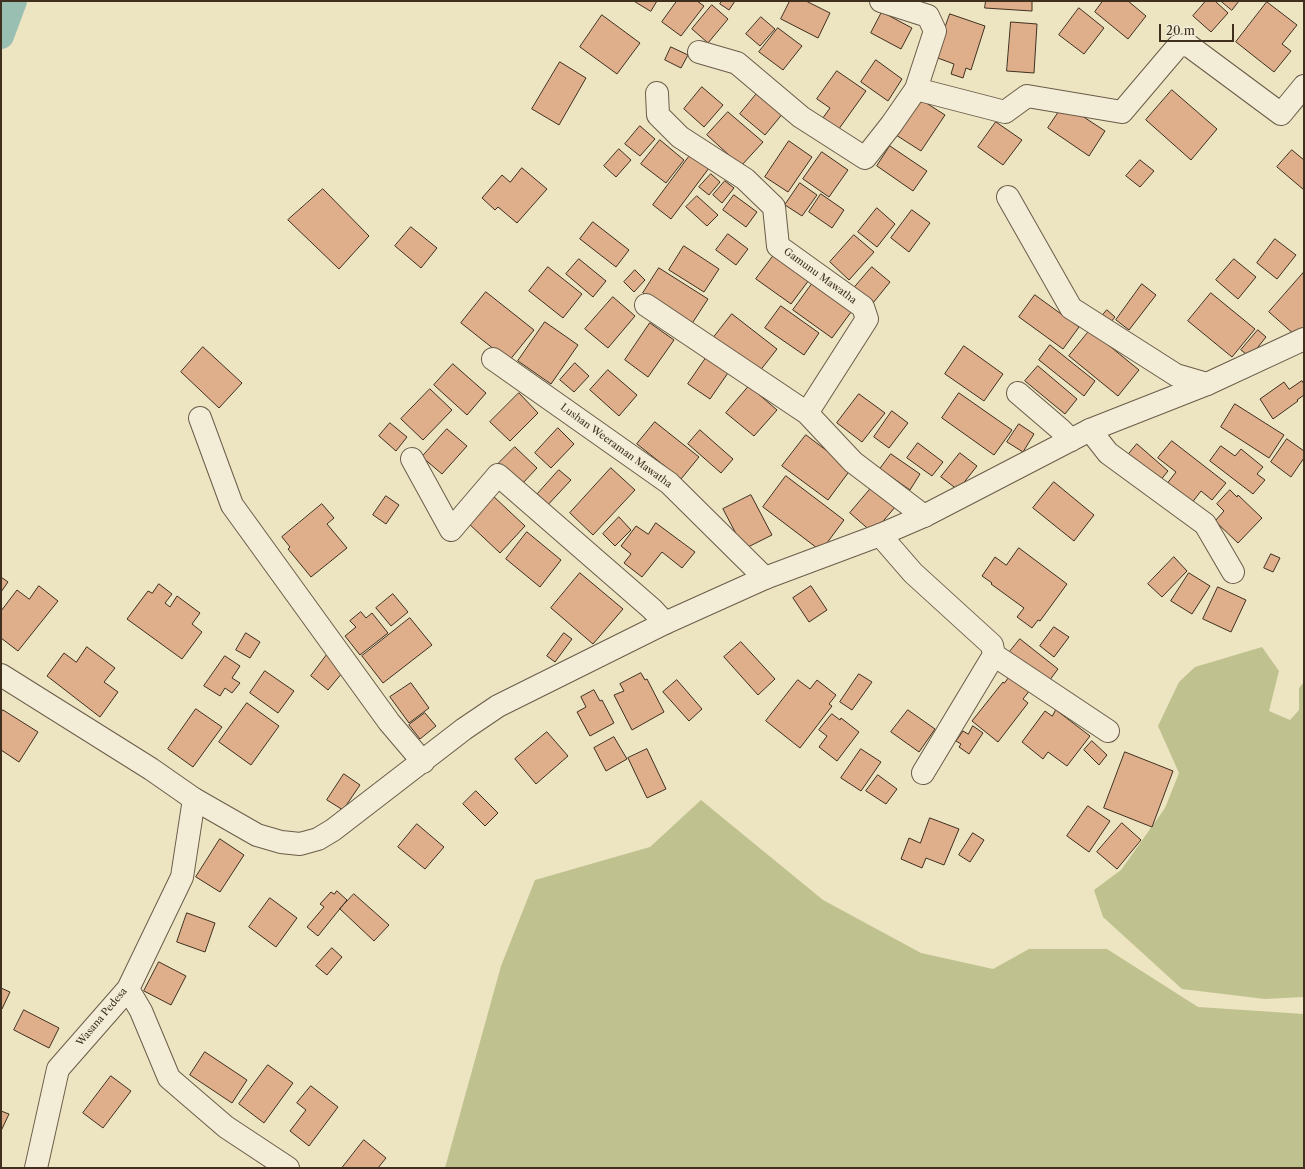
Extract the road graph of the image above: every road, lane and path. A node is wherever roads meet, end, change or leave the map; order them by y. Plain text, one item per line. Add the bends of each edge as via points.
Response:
1 (881, 1) edge
2 (699, 52) dead end
3 (1304, 86) edge
4 (916, 89) junction
5 (657, 93) dead end
6 (1008, 197) dead end
7 (646, 305) dead end
8 (1304, 339) edge
9 (493, 359) dead end
10 (1207, 384) junction
11 (1018, 393) dead end
12 (807, 413) junction
13 (200, 418) dead end
14 (1080, 435) junction
15 (412, 459) dead end
16 (924, 516) junction
17 (880, 535) junction
18 (1233, 572) dead end
19 (764, 578) junction
20 (665, 623) junction
21 (994, 655) junction
22 (1, 675) edge
23 (1108, 731) dead end
24 (423, 762) junction
25 (923, 773) dead end
26 (194, 798) junction
27 (128, 989) junction
28 (36, 1168) edge
29 (288, 1168) edge

1 - 4 street via 928,16 935,31
2 - 4 street via 737,62 801,117 865,158
3 - 4 street via 1281,114 1188,45 1178,46 1122,112 1027,96 1005,112
5 - 12 street, Gamunu Mawatha via 658,115 680,137 745,179 774,207 778,246 863,307 866,319
6 - 10 street via 1071,308 1176,375
7 - 12 street
8 - 10 street
9 - 19 street, Lushan Weeraman Mawatha via 669,483
10 - 14 street
11 - 14 street via 1060,429
12 - 16 street via 853,462
13 - 24 street via 232,506 389,722
14 - 16 street
14 - 18 street via 1205,524
15 - 20 street via 452,530 498,475
16 - 17 street
17 - 19 street
17 - 21 street via 913,573 992,645
19 - 20 street
20 - 24 street via 498,706
21 - 23 street
21 - 25 street
22 - 26 street
24 - 26 street via 333,830 318,839 300,844 257,835
26 - 27 street, Wasana Pedesa via 182,877
27 - 28 street, Wasana Pedesa via 58,1069
27 - 29 street via 141,1011 169,1078 226,1127

